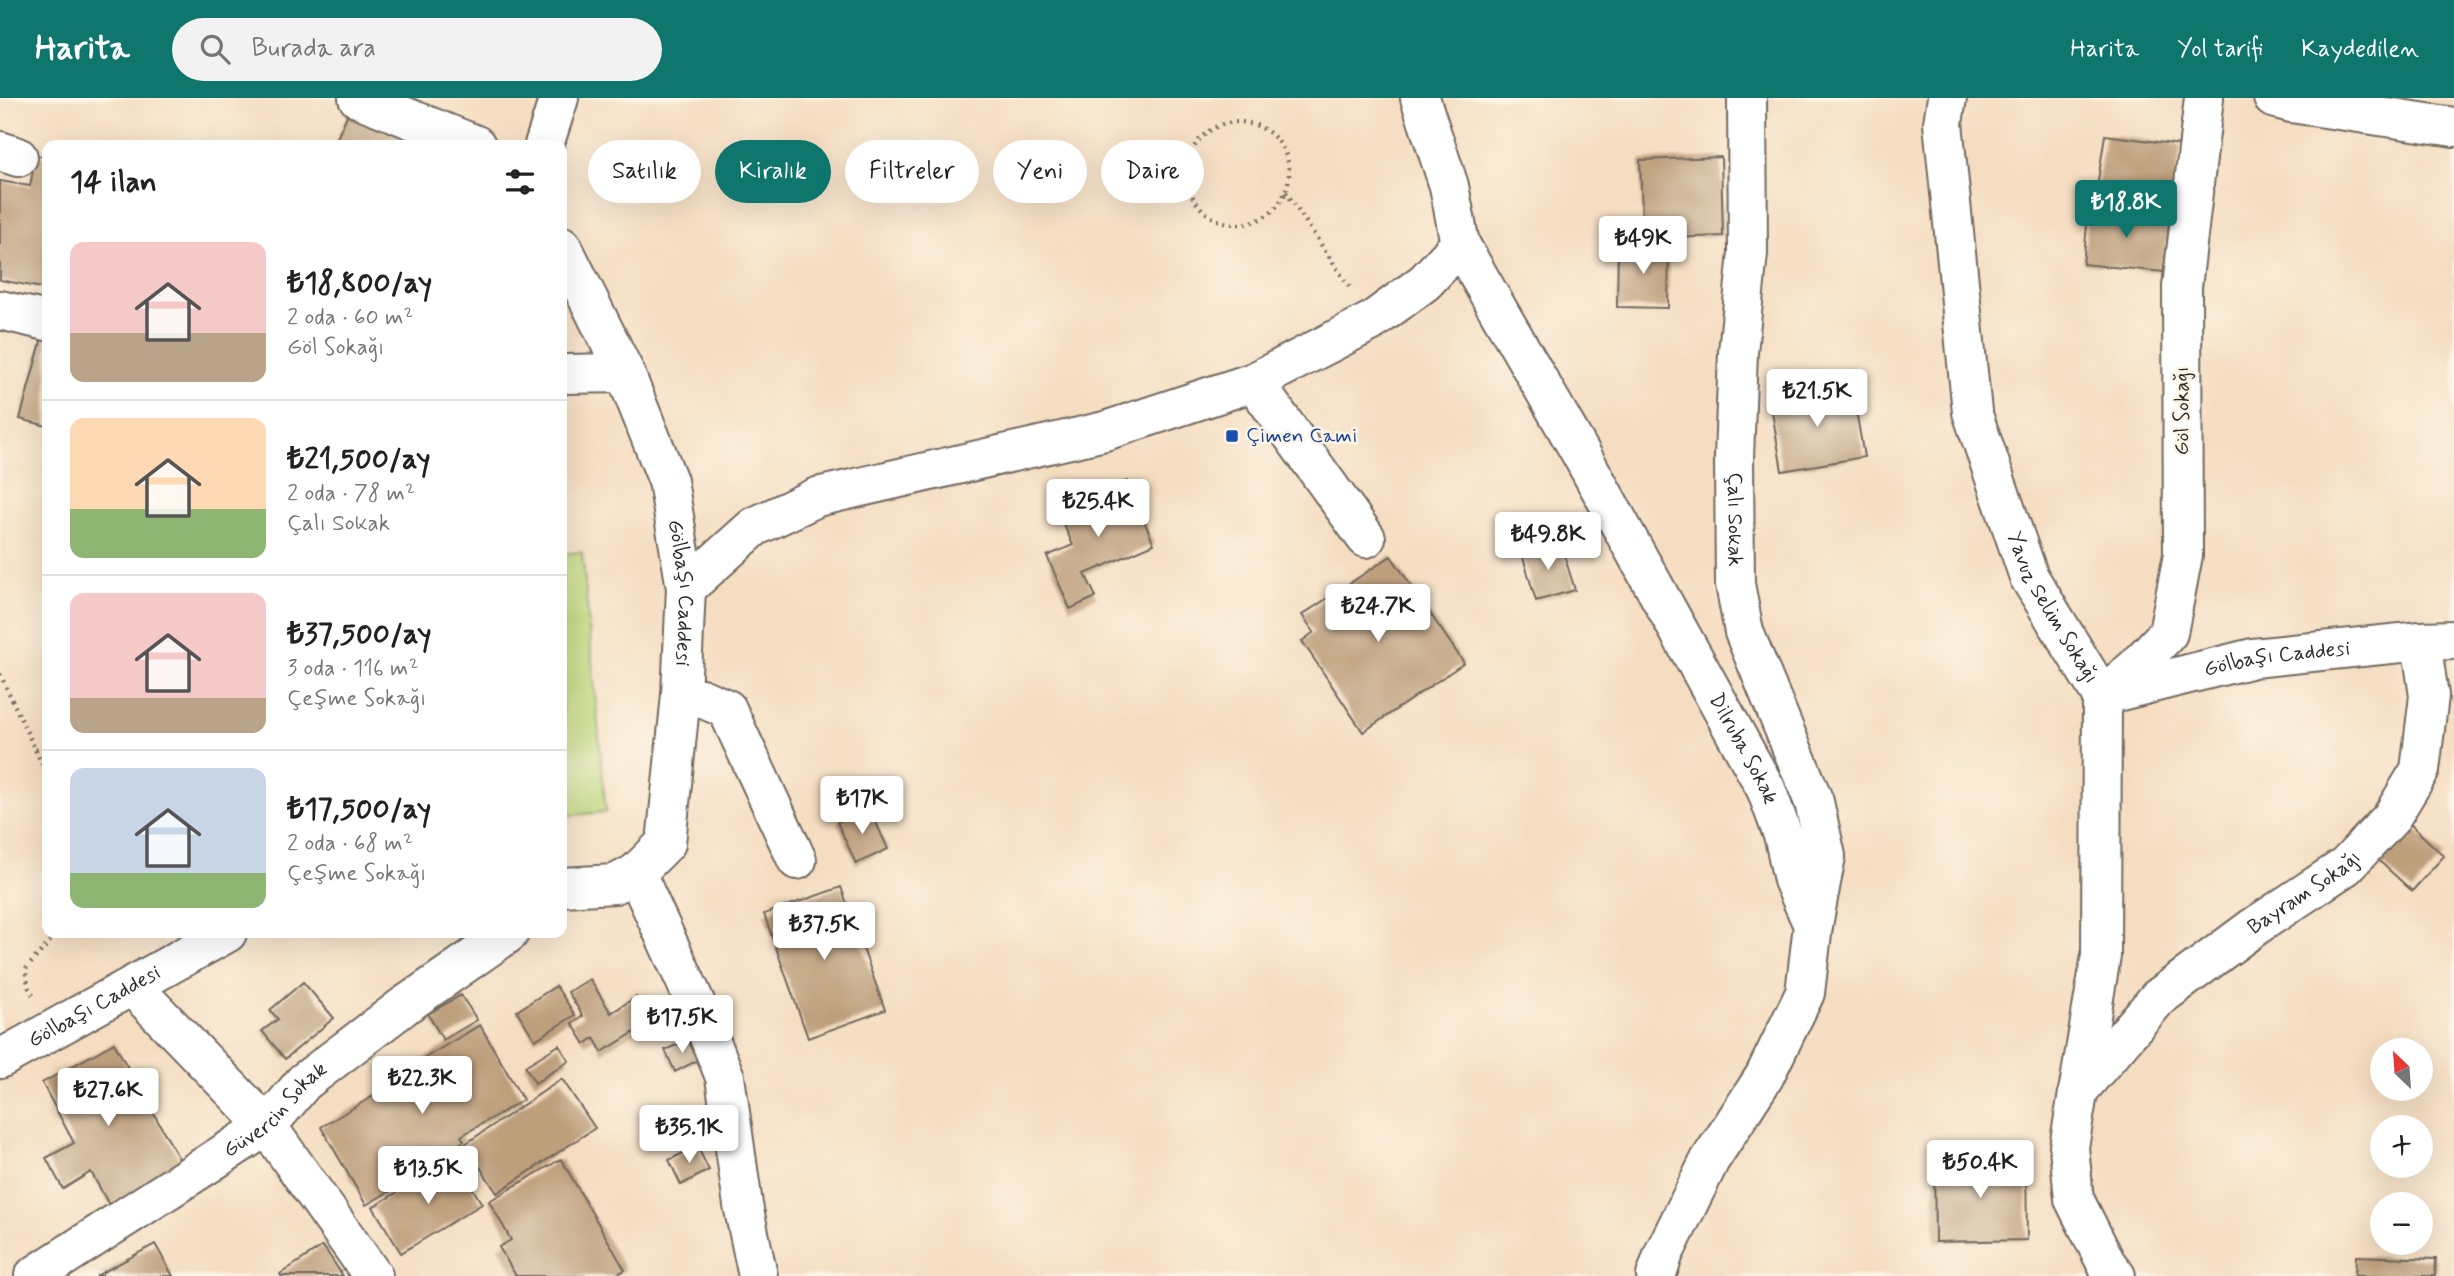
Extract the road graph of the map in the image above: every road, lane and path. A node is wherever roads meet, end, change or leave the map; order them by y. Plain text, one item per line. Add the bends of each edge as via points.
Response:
1 (358, 98) edge
2 (559, 98) edge
3 (1420, 98) edge
4 (1747, 98) edge
5 (1947, 98) edge
6 (2204, 98) edge
7 (2273, 98) edge
8 (2454, 127) edge
9 (463, 140) edge
10 (545, 140) edge
11 (1286, 192) junction
12 (1460, 244) junction
13 (567, 256) edge
14 (0, 310) edge
15 (42, 320) edge
16 (1372, 321) junction
17 (625, 373) junction
18 (567, 374) edge
19 (1254, 382) junction
20 (1366, 538) dead end
21 (686, 588) junction
22 (2437, 641) edge
23 (0, 674) edge
24 (681, 695) junction
25 (2102, 696) junction
26 (42, 747) edge
27 (36, 750) junction
28 (42, 764) edge
29 (797, 860) dead end
30 (636, 873) junction
31 (567, 890) edge
32 (1813, 925) junction
33 (53, 938) edge
34 (218, 938) edge
35 (502, 938) edge
36 (132, 986) junction
37 (53, 1029) junction
38 (0, 1059) edge
39 (2078, 1091) junction
40 (267, 1126) junction
41 (34, 1276) edge
42 (373, 1276) edge
43 (758, 1276) edge
44 (1656, 1276) edge
45 (2116, 1276) edge

1 - 9 street
2 - 10 street
3 - 12 street, Dilruba Sokak via 1448,186
4 - 32 street, Çalı Sokak via 1748,253 1734,444 1735,584 1744,632 1814,802 1826,856
5 - 25 street, Yavuz Selim Sokağı via 1943,123 1972,412 2029,577
6 - 25 street, Göl Sokağı via 2182,287 2183,555 2168,633
7 - 8 street
11 - 11 path via 1286,155 1261,127 1247,122 1212,129 1190,156 1190,191 1199,206 1229,224 1263,218
11 - 16 path
12 - 16 street via 1425,282
12 - 32 street, Dilruba Sokak via 1766,789 1793,880
13 - 17 street, Gölbaşı Caddesi
14 - 15 street
16 - 19 street
17 - 18 street
17 - 21 street, Gölbaşı Caddesi via 668,481
19 - 20 street
19 - 21 street via 1105,431 817,496 754,527
21 - 24 street, Gölbaşı Caddesi
22 - 25 street, Gölbaşı Caddesi via 2253,657
22 - 39 street, Bayram Sokağı via 2420,770 2391,818 2346,866 2254,926 2158,998
23 - 27 path
24 - 29 street via 727,709
24 - 30 street, Gölbaşı Caddesi via 666,843
25 - 39 street, Yavuz Selim Sokağı via 2101,956
26 - 27 path
27 - 28 path
30 - 31 street, Gölbaşı Caddesi via 615,884
30 - 43 street via 726,1077 743,1205
32 - 44 street via 1805,993 1764,1077 1710,1160
33 - 37 path via 24,970
34 - 36 street, Gölbaşı Caddesi
35 - 40 street, Güvercin Sokak via 304,1082
36 - 37 street, Gölbaşı Caddesi
36 - 40 street
37 - 38 street, Gölbaşı Caddesi
39 - 45 street, Yavuz Selim Sokağı via 2069,1147 2074,1199
40 - 41 street, Güvercin Sokak
40 - 42 street

